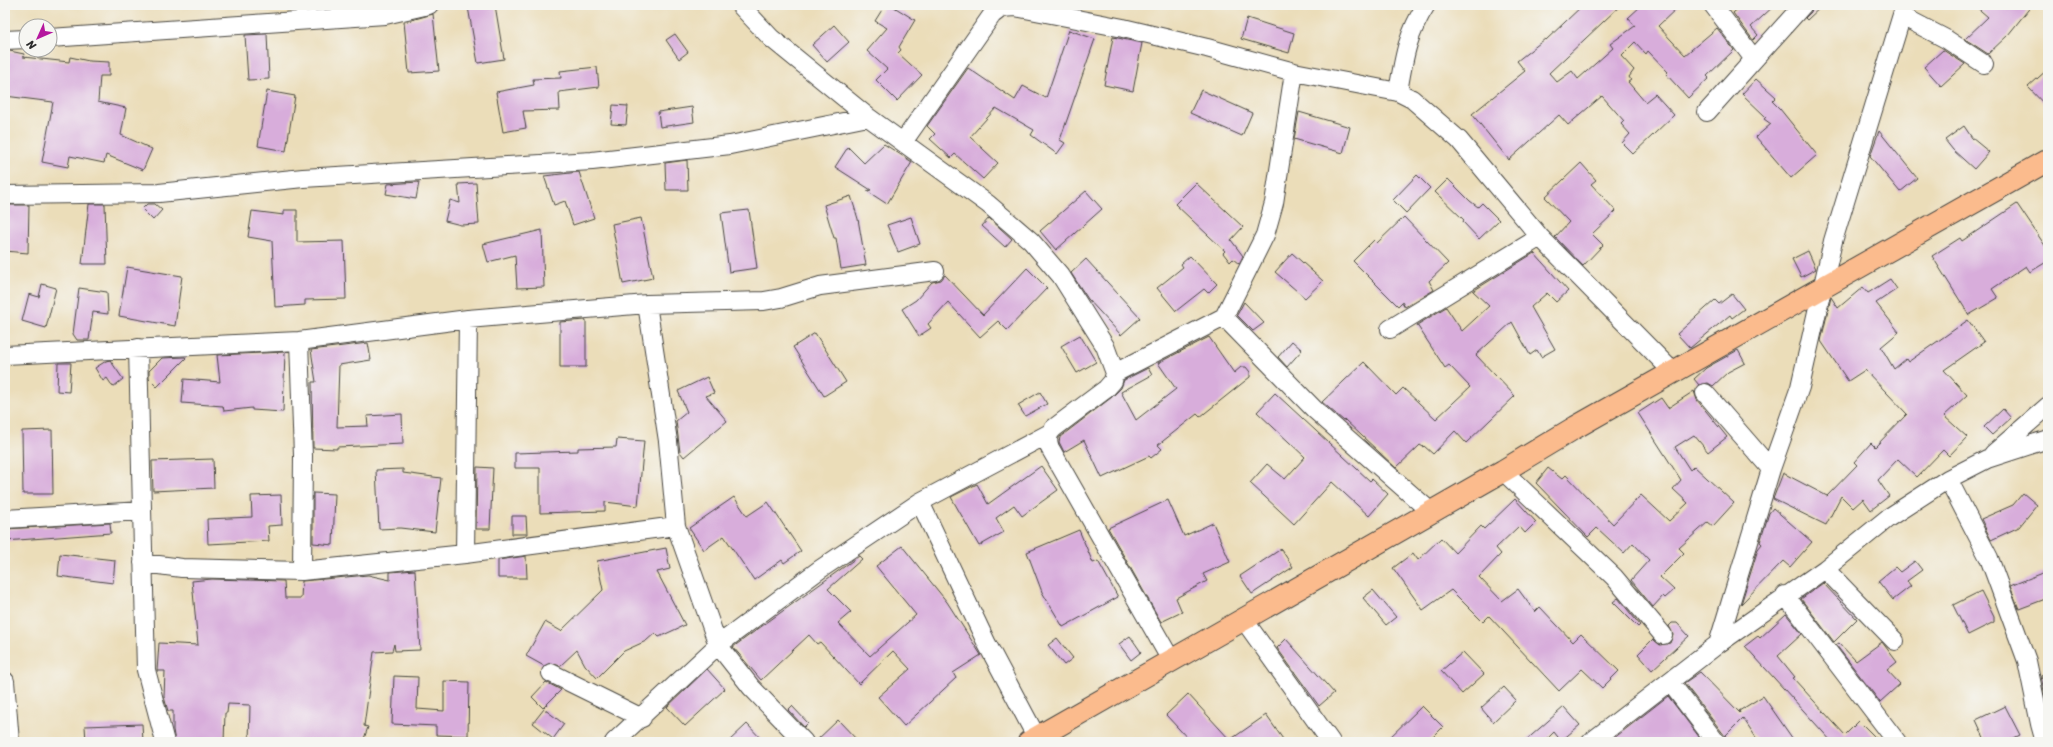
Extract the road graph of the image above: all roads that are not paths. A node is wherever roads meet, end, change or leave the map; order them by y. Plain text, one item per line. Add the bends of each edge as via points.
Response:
1 (429, 5) edge
2 (740, 5) edge
3 (1426, 5) edge
4 (1713, 5) edge
5 (1803, 5) edge
6 (1904, 8) edge
7 (58, 37) edge
8 (18, 39) edge
9 (5, 40) edge
10 (1754, 60) junction
11 (1984, 64) dead end
12 (1294, 72) junction
13 (1398, 92) junction
14 (1707, 112) dead end
15 (868, 117) junction
16 (903, 142) junction
17 (2048, 160) edge
18 (5, 195) edge
19 (1540, 237) junction
20 (935, 271) dead end
21 (1822, 289) junction
22 (647, 304) junction
23 (1224, 318) junction
24 (468, 319) junction
25 (1390, 329) dead end
26 (299, 341) junction
27 (138, 348) junction
28 (5, 355) edge
29 (1115, 373) junction
30 (1674, 373) junction
31 (1705, 393) dead end
32 (2048, 406) edge
33 (1048, 434) junction
34 (2048, 439) edge
35 (1987, 459) junction
36 (1771, 469) junction
37 (1503, 471) junction
38 (1948, 479) junction
39 (920, 502) junction
40 (142, 511) junction
41 (1431, 512) junction
42 (5, 519) edge
43 (676, 526) junction
44 (465, 554) junction
45 (143, 563) junction
46 (1825, 569) junction
47 (302, 571) junction
48 (1785, 596) junction
49 (1244, 620) junction
50 (1662, 636) dead end
51 (1895, 641) dead end
52 (1718, 644) junction
53 (718, 645) junction
54 (1171, 660) junction
55 (551, 673) dead end
56 (5, 681) edge
57 (1670, 682) junction
58 (642, 718) junction
59 (1611, 736) edge
60 (1033, 740) edge
61 (10, 742) edge
62 (165, 742) edge
63 (614, 742) edge
64 (804, 742) edge
65 (1331, 742) edge
66 (1591, 742) edge
67 (1716, 742) edge
68 (1897, 742) edge
69 (2045, 742) edge

1 - 7 street via 385,15
2 - 15 street via 771,38
3 - 13 street via 1414,24 1404,55
4 - 10 street
5 - 10 street
6 - 11 street
6 - 21 street via 1848,191
8 - 9 street
10 - 14 street
12 - 13 street
12 - 16 street via 1123,28 1015,7 1001,8 992,15
12 - 23 street via 1274,203 1265,235
13 - 19 street via 1412,99 1459,140
15 - 16 street
15 - 18 street via 730,145 592,161 303,178 159,193
16 - 29 street via 988,204 1031,241 1061,276 1105,346
17 - 21 main road
19 - 25 street
19 - 30 street
20 - 22 street via 820,286 781,298 764,300
21 - 30 main road
21 - 36 street via 1800,387
22 - 24 street
22 - 43 street via 668,441
23 - 29 street
23 - 41 street via 1315,410
24 - 26 street
24 - 44 street
26 - 27 street
26 - 47 street via 303,456
27 - 28 street
27 - 40 street
29 - 33 street via 1106,389
30 - 37 main road
31 - 36 street
32 - 35 street
33 - 39 street
33 - 54 street via 1050,448
34 - 35 street
35 - 38 street
36 - 52 street
37 - 41 main road
37 - 50 street via 1614,577
38 - 46 street via 1888,518
38 - 69 street via 1990,558 2027,661
39 - 53 street via 819,570
39 - 60 street
40 - 42 street
40 - 45 street
41 - 49 main road
43 - 44 street
43 - 53 street
44 - 47 street
45 - 47 street via 182,568
45 - 62 street via 146,670
46 - 48 street
46 - 51 street
48 - 52 street
48 - 68 street
49 - 54 main road
49 - 65 street
52 - 57 street
53 - 58 street
53 - 64 street via 751,687
54 - 60 main road
55 - 58 street
56 - 61 street
57 - 59 street
57 - 67 street
58 - 63 street
59 - 66 street

